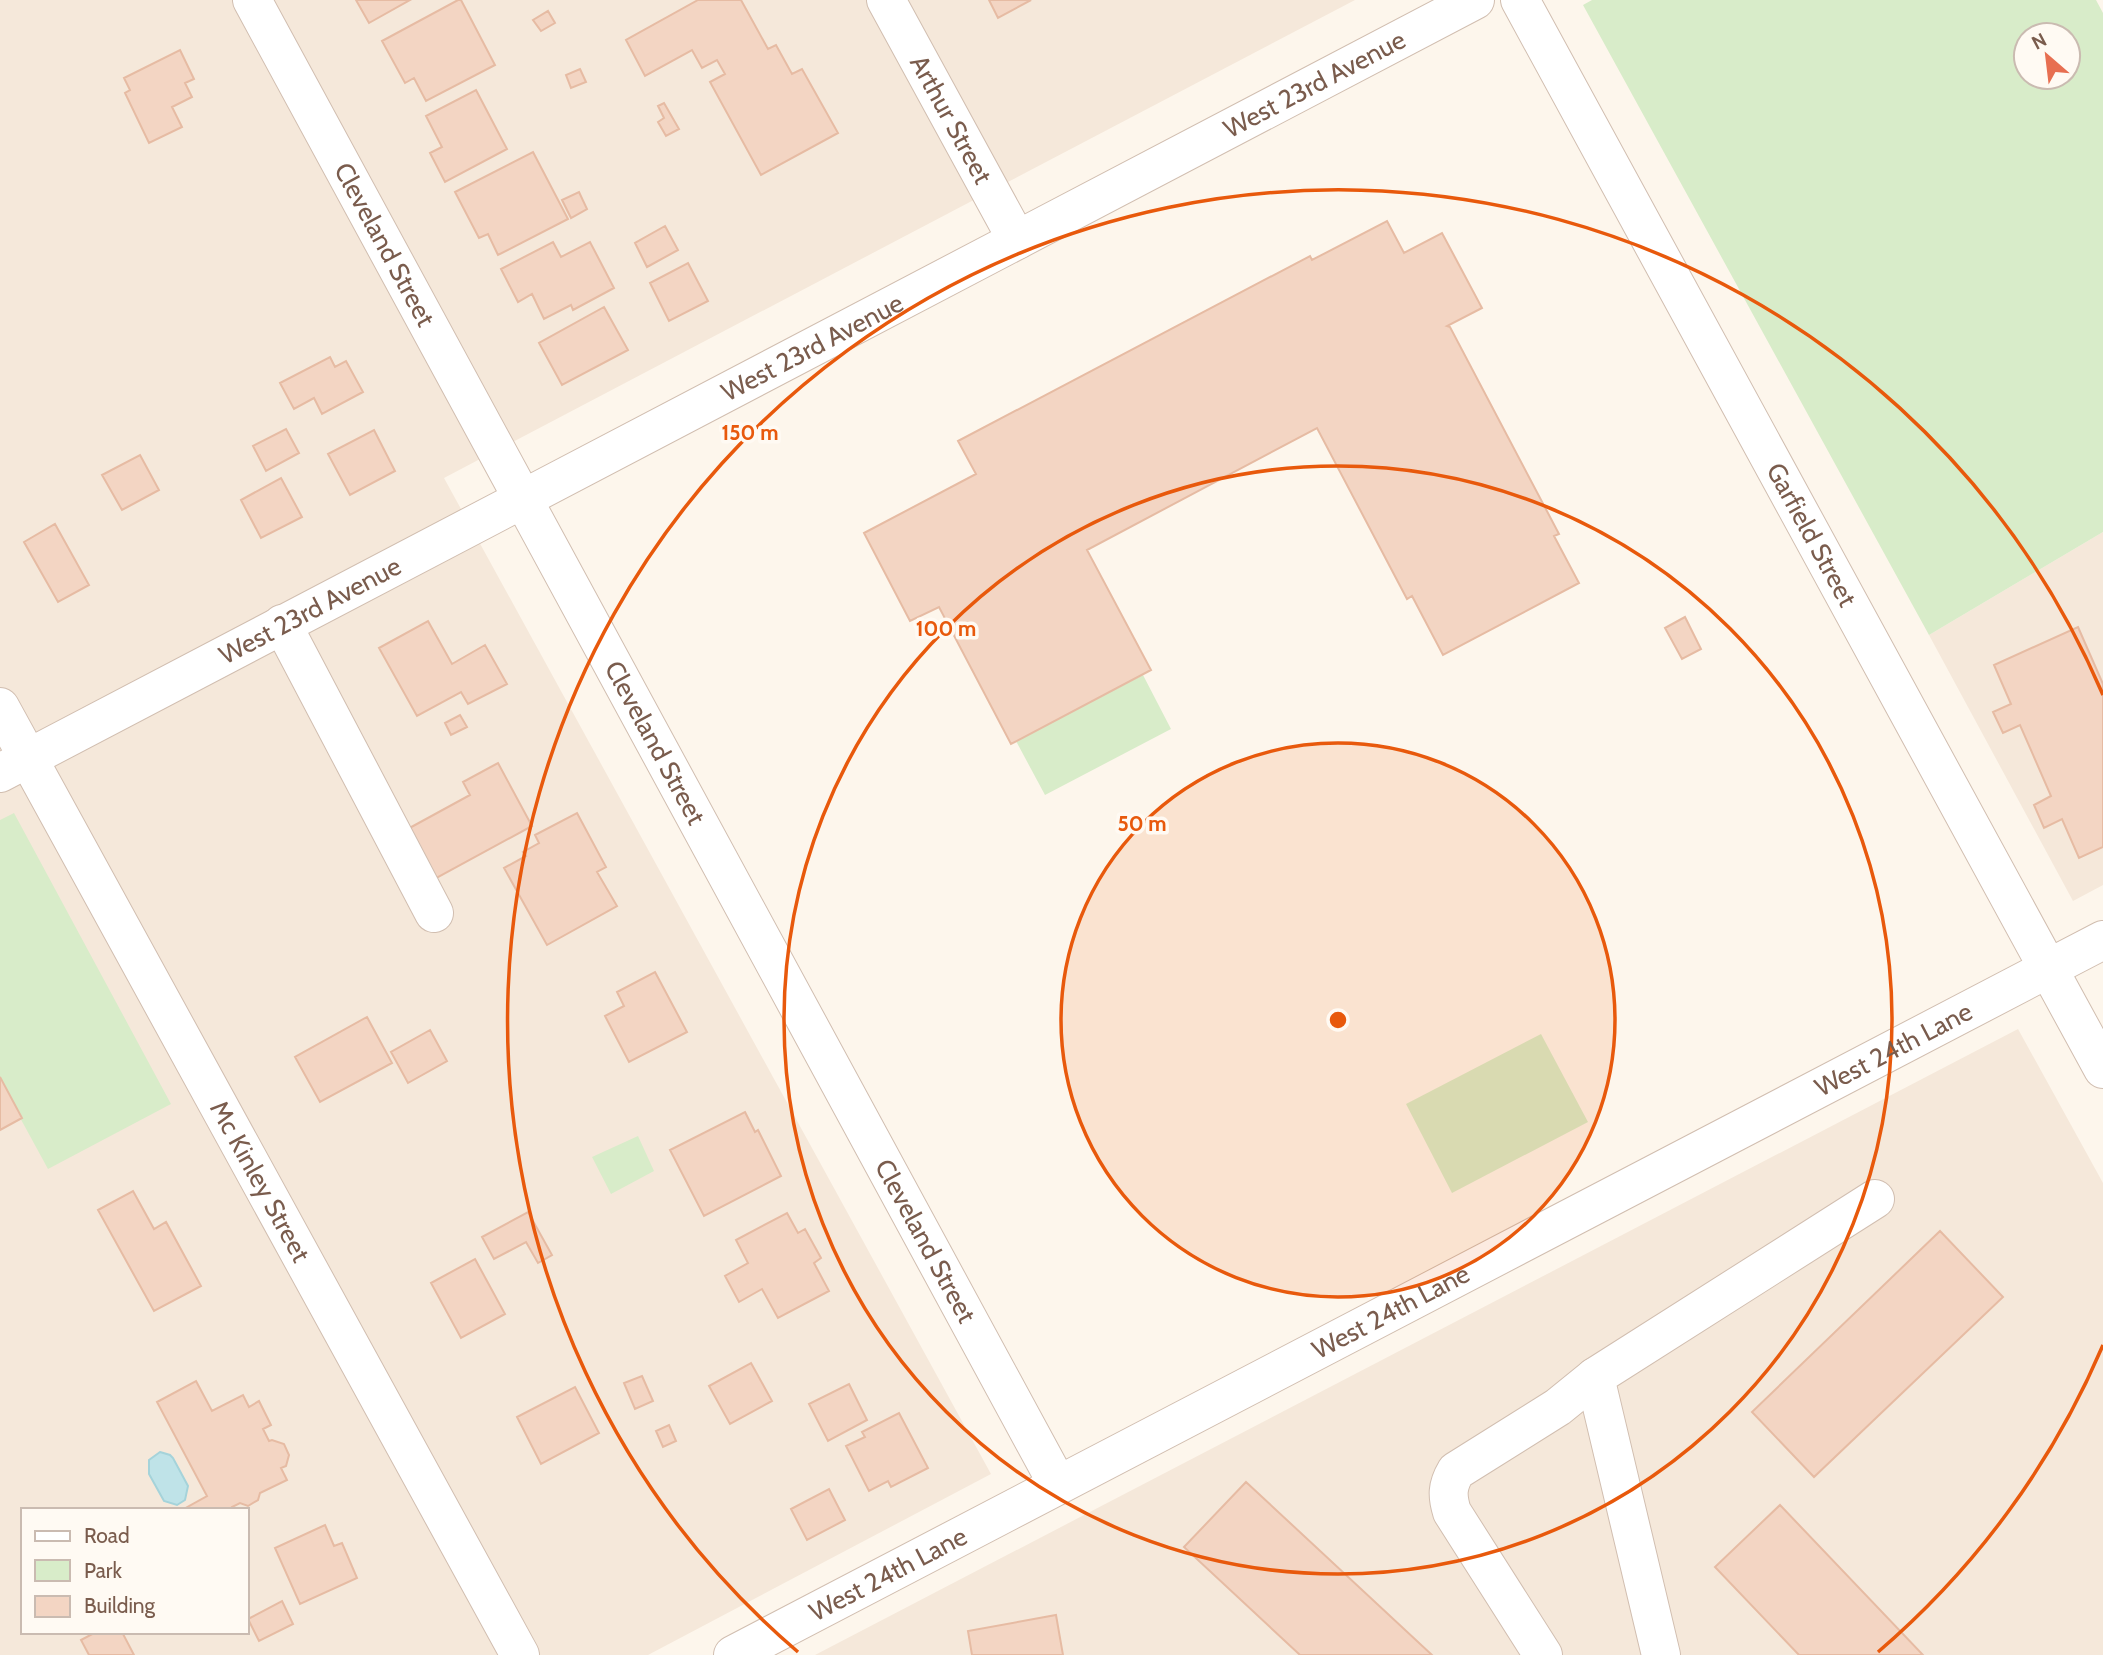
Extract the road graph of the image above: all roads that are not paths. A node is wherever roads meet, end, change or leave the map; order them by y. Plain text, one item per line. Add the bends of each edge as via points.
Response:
1 (251, 0) edge
2 (886, 0) edge
3 (1475, 0) edge
4 (1520, 0) edge
5 (1017, 240) junction
6 (524, 498) junction
7 (282, 624) junction
8 (0, 707) edge
9 (15, 765) edge
10 (434, 913) dead end
11 (2103, 940) edge
12 (2048, 968) junction
13 (2103, 1069) edge
14 (1875, 1199) dead end
15 (1595, 1377) junction
16 (1058, 1485) junction
17 (520, 1655) edge
18 (733, 1655) edge
19 (1543, 1655) edge
20 (1661, 1655) edge

1 - 6 street, Cleveland Street
2 - 5 street, Arthur Street
3 - 5 street, West 23rd Avenue
4 - 12 street, Garfield Street
5 - 6 street, West 23rd Avenue
6 - 7 street, West 23rd Avenue
6 - 16 street, Cleveland Street
7 - 9 street, West 23rd Avenue
7 - 10 street
8 - 9 street, Mc Kinley Street
9 - 17 street, Mc Kinley Street
11 - 12 street, West 24th Lane
12 - 13 street, Garfield Street
12 - 16 street, West 24th Lane
14 - 15 street
15 - 19 street via 1558,1407 1456,1471 1449,1482 1452,1512
15 - 20 street
16 - 18 street, West 24th Lane

